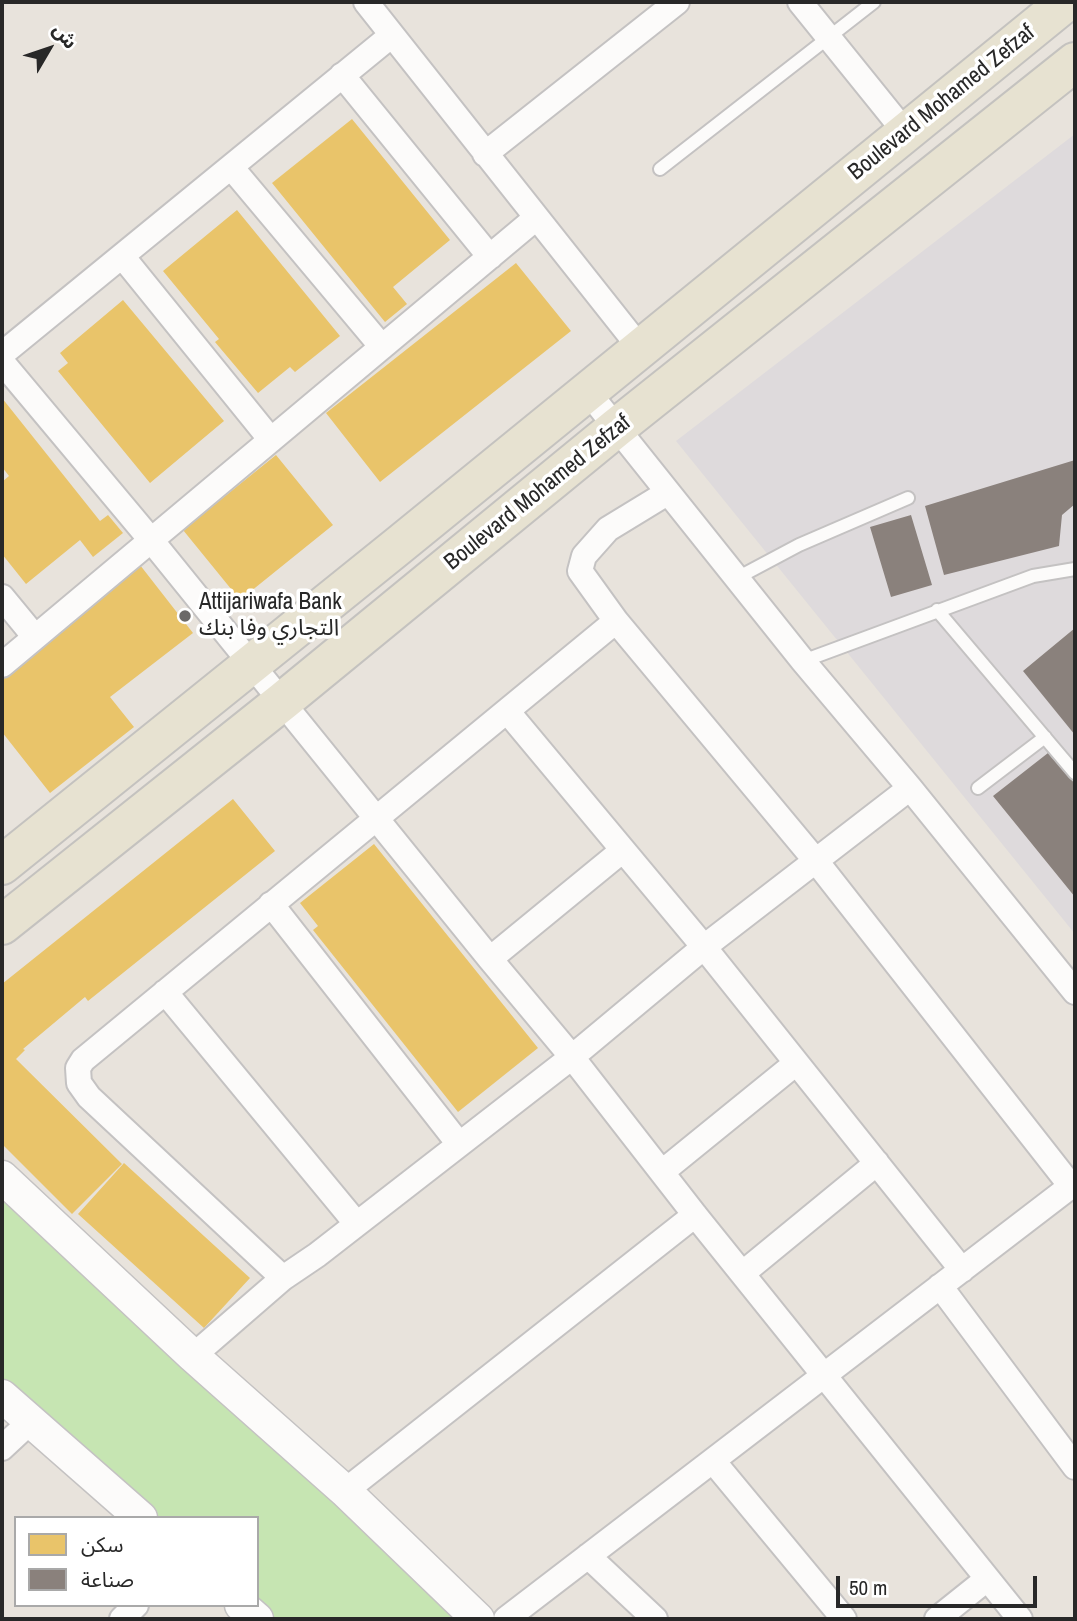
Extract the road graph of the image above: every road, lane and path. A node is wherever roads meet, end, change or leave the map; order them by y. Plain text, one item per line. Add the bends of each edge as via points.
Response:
1 (366, 2) edge
2 (677, 2) edge
3 (800, 2) edge
4 (874, 2) edge
5 (1066, 2) edge
6 (392, 35) junction
7 (828, 37) junction
8 (1075, 62) edge
9 (342, 75) junction
10 (905, 132) junction
11 (485, 153) junction
12 (231, 167) junction
13 (660, 169) dead end
14 (536, 218) junction
15 (122, 256) junction
16 (491, 257) junction
17 (382, 347) junction
18 (641, 349) junction
19 (2, 354) edge
20 (2, 362) edge
21 (588, 391) junction
22 (616, 428) junction
23 (271, 440) junction
24 (667, 493) junction
25 (908, 498) dead end
26 (151, 540) junction
27 (1075, 569) edge
28 (737, 578) junction
29 (2, 597) edge
30 (937, 610) junction
31 (617, 621) junction
32 (35, 637) junction
33 (803, 661) junction
34 (250, 663) junction
35 (2, 665) edge
36 (283, 701) junction
37 (507, 711) junction
38 (1045, 737) junction
39 (1075, 772) edge
40 (910, 788) junction
41 (978, 788) dead end
42 (376, 818) junction
43 (623, 850) junction
44 (816, 861) junction
45 (2, 864) edge
46 (271, 904) junction
47 (2, 925) edge
48 (704, 947) junction
49 (490, 959) junction
50 (165, 992) junction
51 (1075, 992) edge
52 (572, 1057) junction
53 (795, 1064) junction
54 (460, 1143) junction
55 (877, 1163) junction
56 (662, 1172) junction
57 (2, 1177) edge
58 (1073, 1185) edge
59 (695, 1215) junction
60 (356, 1223) junction
61 (962, 1270) junction
62 (743, 1273) junction
63 (283, 1278) junction
64 (940, 1286) junction
65 (193, 1356) junction
66 (824, 1375) junction
67 (2, 1396) edge
68 (31, 1421) junction
69 (2, 1448) edge
70 (713, 1461) junction
71 (1075, 1467) edge
72 (345, 1491) junction
73 (139, 1516) edge
74 (588, 1556) junction
75 (987, 1579) junction
76 (134, 1607) edge
77 (243, 1607) edge
78 (121, 1619) edge
79 (257, 1619) edge
80 (478, 1619) edge
81 (506, 1619) edge
82 (655, 1619) edge
83 (844, 1619) edge
84 (937, 1619) edge
85 (1020, 1619) edge

1 - 6 street
2 - 11 street
3 - 7 street
4 - 7 lane
5 - 10 main road, Boulevard Mohamed Zefzaf
6 - 9 street
6 - 11 street
7 - 10 street
7 - 13 lane
8 - 22 main road, Boulevard Mohamed Zefzaf
9 - 12 street
9 - 16 street
10 - 18 main road, Boulevard Mohamed Zefzaf
11 - 14 street
12 - 15 street
12 - 17 street
14 - 16 street
14 - 18 street
15 - 19 street
15 - 23 street
16 - 17 street
17 - 23 street
18 - 21 main road, Boulevard Mohamed Zefzaf
20 - 26 street
21 - 22 street
21 - 34 main road, Boulevard Mohamed Zefzaf
22 - 24 street
22 - 36 main road, Boulevard Mohamed Zefzaf
23 - 26 street
24 - 28 street
24 - 31 street via 608,529 584,556 580,571
25 - 28 lane via 799,545
26 - 32 street
26 - 34 street
27 - 30 lane via 1033,576
28 - 33 street
29 - 32 street
30 - 33 lane
30 - 38 lane
31 - 37 street
31 - 44 street
32 - 35 street
33 - 40 street
34 - 36 street
34 - 45 main road, Boulevard Mohamed Zefzaf
36 - 42 street
36 - 47 main road, Boulevard Mohamed Zefzaf
37 - 42 street
37 - 43 street
38 - 39 lane
38 - 41 lane
40 - 44 street
40 - 51 street
42 - 46 street
42 - 49 street
43 - 48 street
43 - 49 street
44 - 48 street
44 - 58 street
46 - 50 street
46 - 54 street
48 - 52 street
48 - 53 street
49 - 52 street
50 - 60 street
50 - 63 street via 83,1059 79,1083
52 - 54 street
52 - 56 street
53 - 55 street
53 - 56 street
54 - 60 street
55 - 61 street
55 - 62 street
56 - 59 street
57 - 65 street
58 - 61 street
59 - 62 street
59 - 72 street
60 - 63 street
61 - 64 street
62 - 66 street
63 - 65 street
64 - 66 street
64 - 71 street
65 - 72 street
66 - 70 street
66 - 75 street
67 - 68 street
68 - 69 street
68 - 73 street
70 - 74 street
70 - 83 street
72 - 80 street
74 - 81 street
74 - 82 street
75 - 84 street
75 - 85 street
76 - 78 street
77 - 79 street

